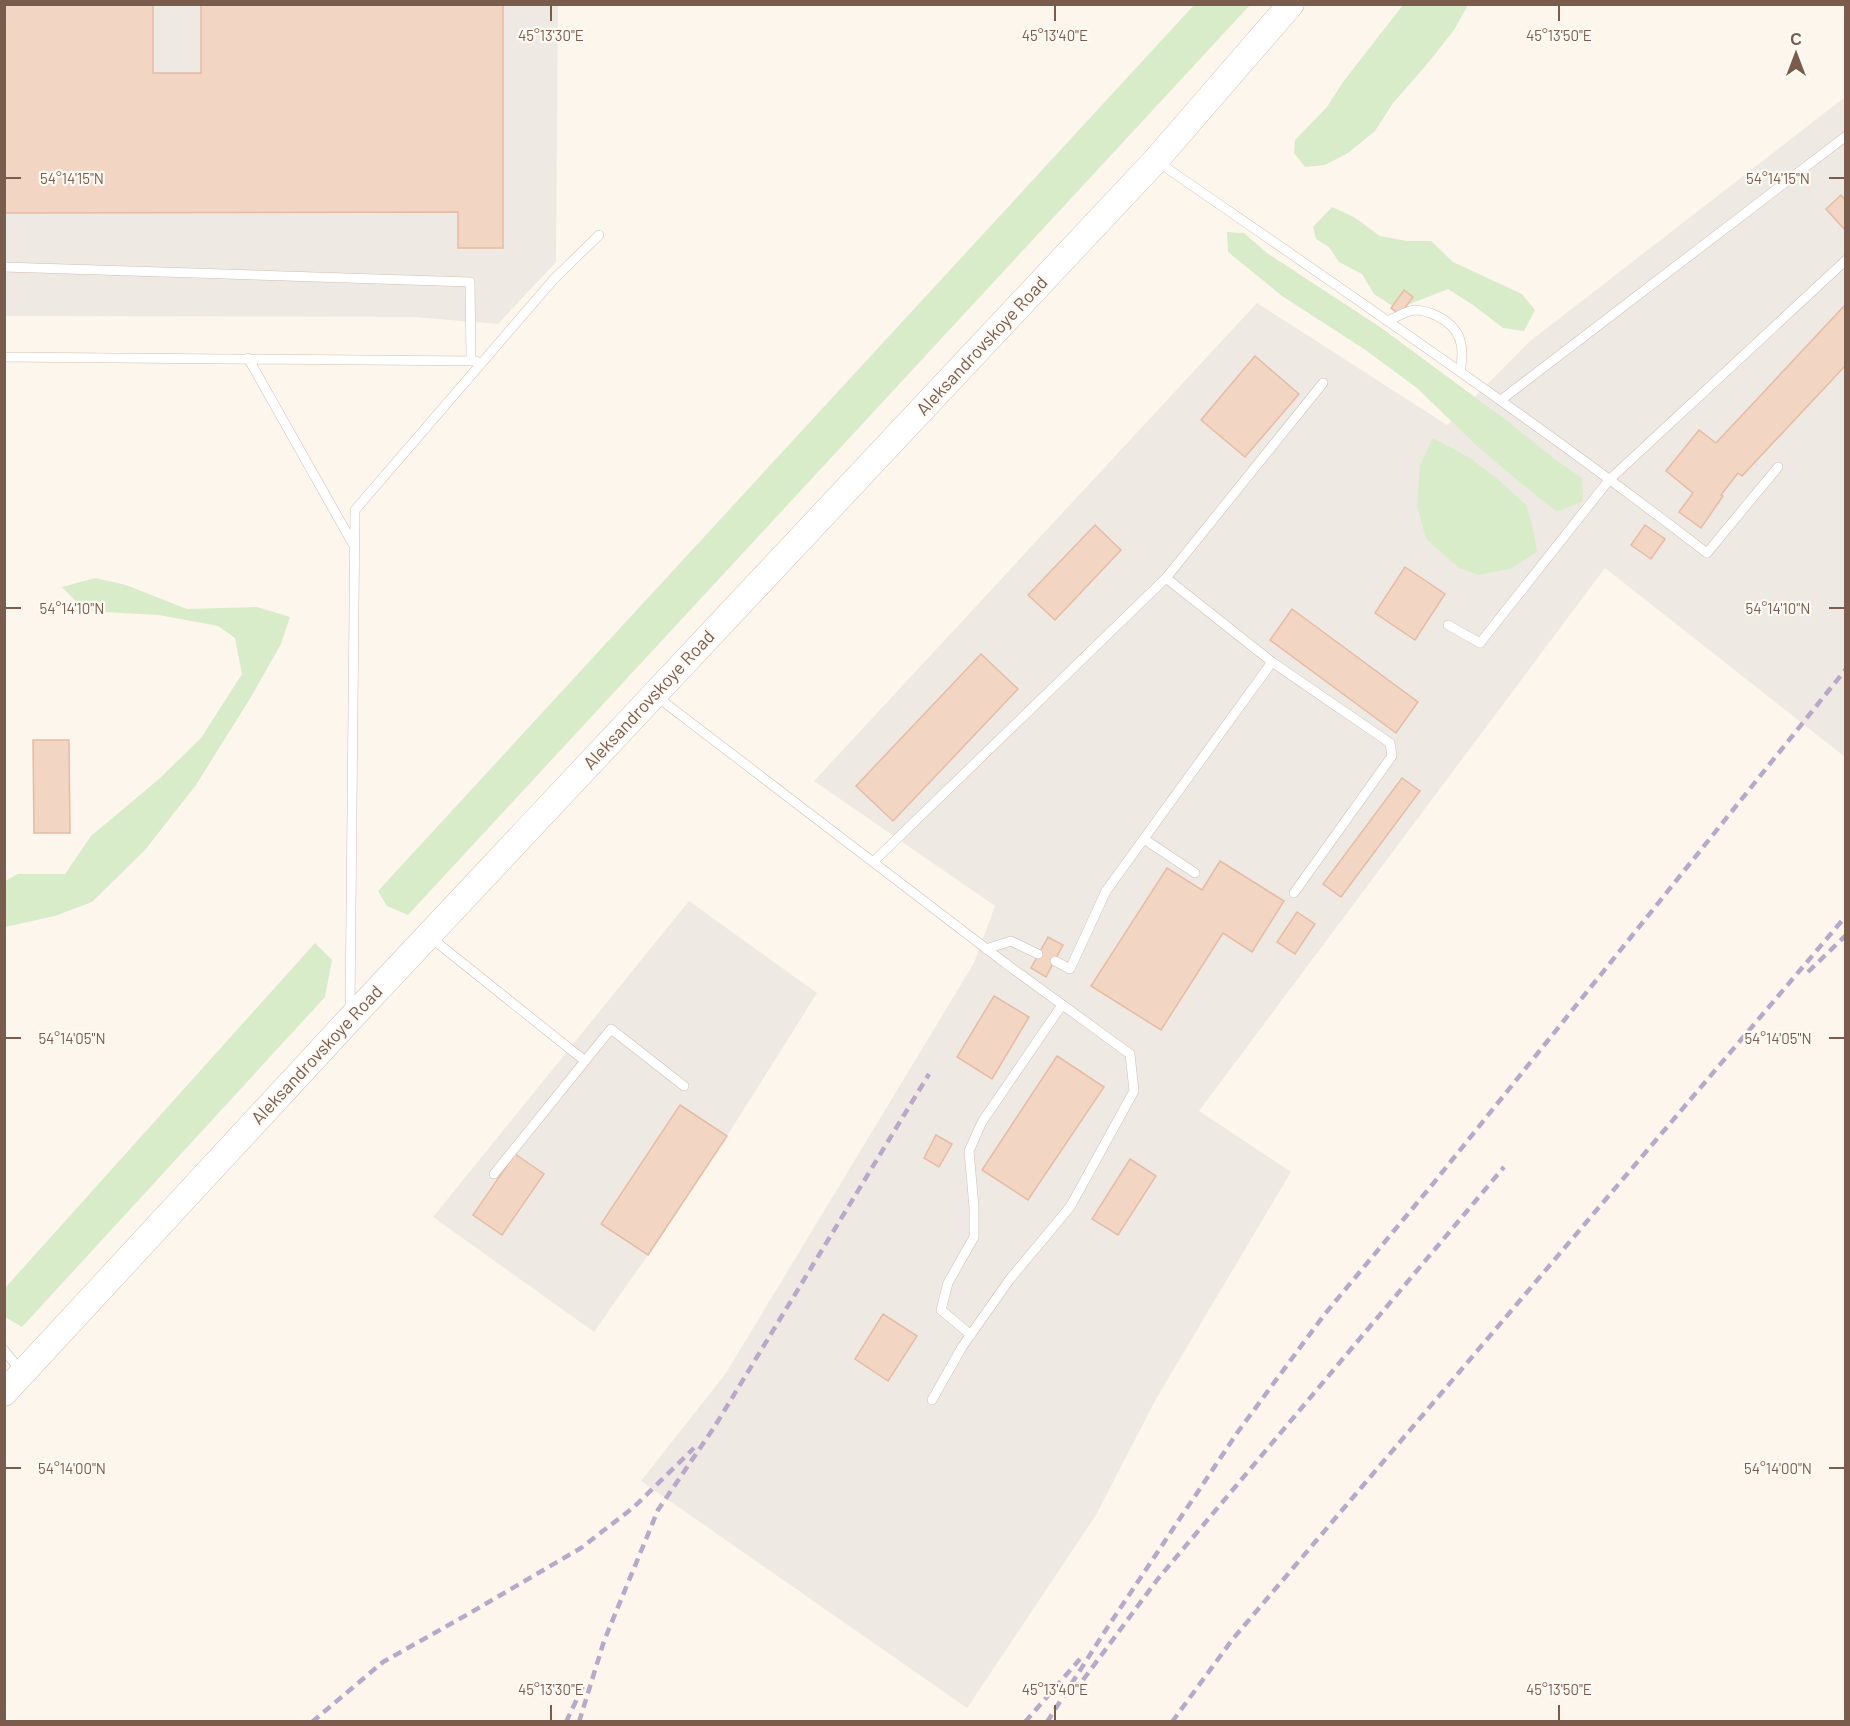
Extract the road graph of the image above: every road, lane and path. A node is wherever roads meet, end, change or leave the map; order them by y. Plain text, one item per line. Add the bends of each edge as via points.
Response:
1 (1291, 4) edge
2 (1845, 136) edge
3 (1156, 160) junction
4 (599, 235) dead end
5 (1845, 260) edge
6 (4, 267) edge
7 (1388, 321) junction
8 (4, 357) edge
9 (248, 358) junction
10 (471, 360) junction
11 (483, 361) junction
12 (1460, 372) junction
13 (1323, 383) dead end
14 (1501, 400) junction
15 (1778, 467) dead end
16 (1609, 480) junction
17 (354, 546) junction
18 (1166, 578) junction
19 (1448, 625) dead end
20 (1272, 662) junction
21 (654, 695) junction
22 (1143, 839) junction
23 (873, 862) junction
24 (1195, 873) dead end
25 (1294, 893) dead end
26 (429, 935) junction
27 (986, 949) junction
28 (1038, 954) dead end
29 (1055, 961) dead end
30 (1062, 1005) junction
31 (350, 1019) junction
32 (585, 1060) junction
33 (684, 1086) dead end
34 (494, 1174) dead end
35 (971, 1335) junction
36 (4, 1350) edge
37 (23, 1373) junction
38 (4, 1393) edge
39 (932, 1400) dead end

1 - 3 main road, Aleksandrovskoye Road
2 - 14 lane
3 - 7 lane
3 - 21 main road, Aleksandrovskoye Road
4 - 11 lane via 554,279
5 - 16 lane
6 - 10 lane via 470,282
7 - 12 lane
7 - 12 lane via 1414,310 1446,320 1458,333 1463,355
8 - 9 lane
9 - 10 lane
9 - 17 lane
10 - 11 lane
11 - 17 lane via 354,510
12 - 14 lane
13 - 18 lane
14 - 16 lane
15 - 16 lane via 1707,553
16 - 19 lane via 1480,643
17 - 31 lane
18 - 20 lane
18 - 23 lane
20 - 22 lane
20 - 25 lane via 1390,742 1392,756
21 - 23 lane
21 - 26 main road, Aleksandrovskoye Road
22 - 24 lane
22 - 29 lane via 1106,891 1070,969
23 - 27 lane
26 - 31 main road, Aleksandrovskoye Road
26 - 32 lane
27 - 28 lane via 1011,941
27 - 30 lane
30 - 35 lane via 982,1122 969,1151 974,1237 948,1283 940,1310
30 - 35 lane via 1130,1054 1134,1091 1070,1207 1010,1279
31 - 37 main road, Aleksandrovskoye Road
32 - 33 lane via 611,1029
32 - 34 lane
35 - 39 lane
36 - 37 lane
37 - 38 main road, Aleksandrovskoye Road

